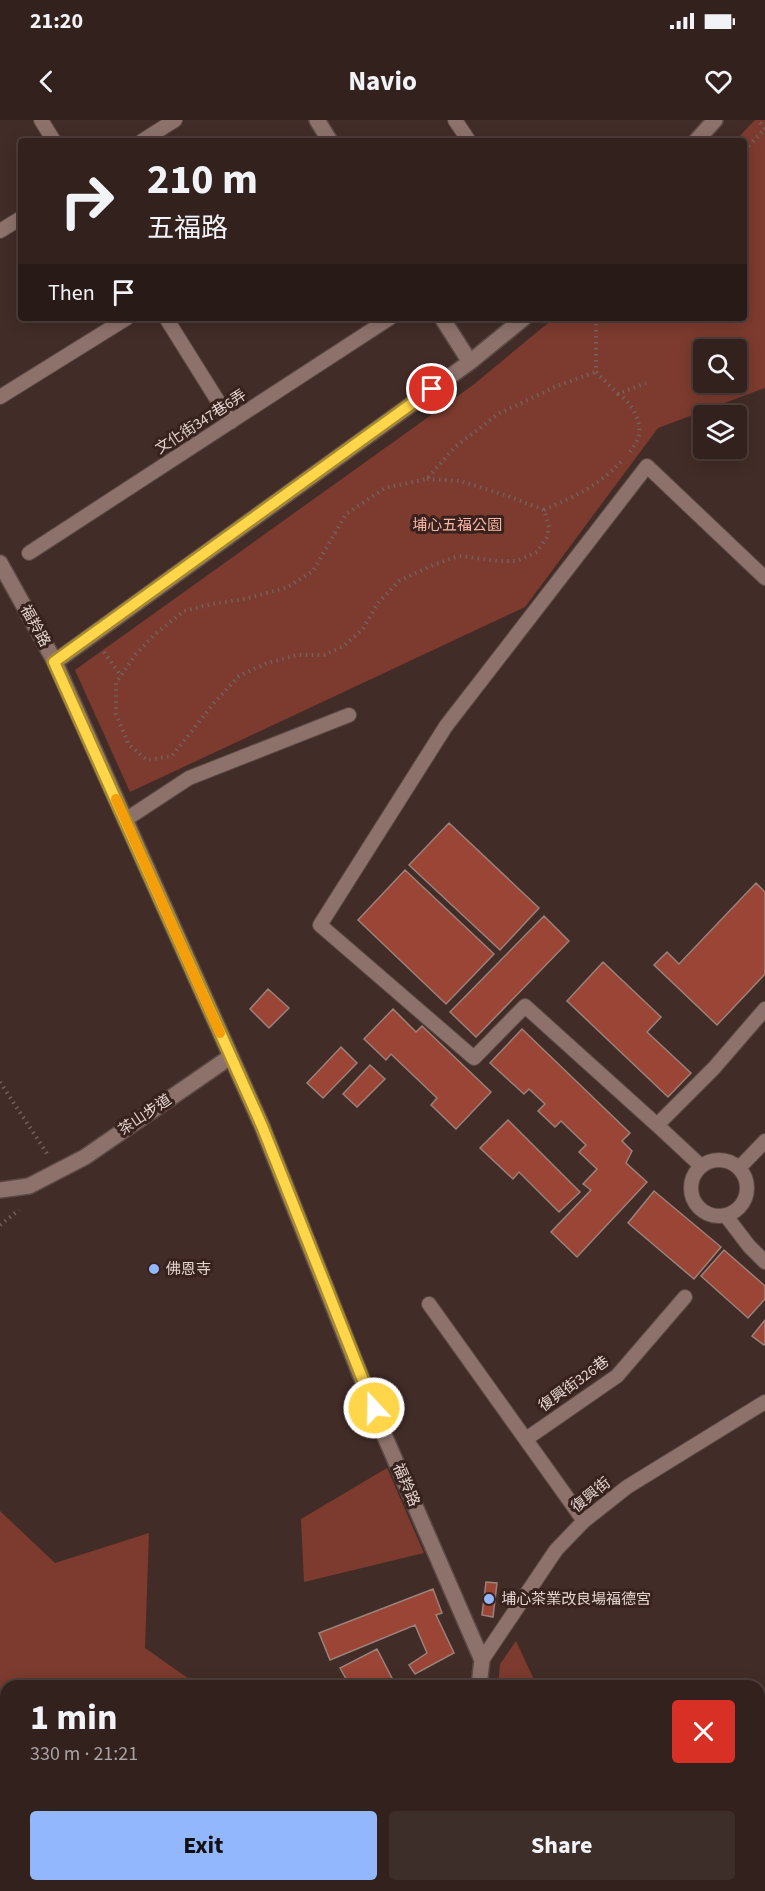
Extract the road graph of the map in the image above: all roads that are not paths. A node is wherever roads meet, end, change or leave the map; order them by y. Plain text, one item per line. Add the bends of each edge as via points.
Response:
1 (41, 120) edge
2 (175, 120) edge
3 (317, 120) edge
4 (455, 120) edge
5 (716, 120) edge
6 (52, 138) edge
7 (147, 138) edge
8 (328, 138) edge
9 (467, 138) edge
10 (699, 138) edge
11 (18, 220) edge
12 (0, 231) edge
13 (122, 321) edge
14 (168, 321) edge
15 (385, 321) edge
16 (444, 321) edge
17 (520, 321) edge
18 (470, 362) junction
19 (0, 398) edge
20 (231, 422) junction
21 (29, 554) dead end
22 (0, 563) edge
23 (765, 578) edge
24 (54, 662) junction
25 (349, 715) dead end
26 (125, 820) junction
27 (765, 1009) edge
28 (230, 1057) junction
29 (657, 1125) junction
30 (762, 1148) edge
31 (701, 1166) junction
32 (739, 1168) junction
33 (0, 1190) edge
34 (726, 1216) junction
35 (765, 1262) edge
36 (685, 1297) dead end
37 (429, 1304) dead end
38 (765, 1402) edge
39 (526, 1439) junction
40 (584, 1521) junction
41 (482, 1660) junction
42 (480, 1680) edge

1 - 6 lane
2 - 7 lane
3 - 8 street
4 - 9 lane
5 - 10 street
11 - 12 lane
13 - 19 lane
14 - 20 lane
15 - 20 lane, 文化街347巷6弄
16 - 18 street
17 - 18 street
18 - 24 street
20 - 21 lane, 文化街347巷6弄
22 - 24 street, 福羚路
23 - 29 lane via 646,466 446,726 320,925 474,1058 525,1006
24 - 26 street, 福羚路
25 - 26 lane via 189,778
26 - 28 street, 福羚路
27 - 29 lane
28 - 33 street, 茶山步道 via 85,1157 29,1186
28 - 41 street, 福羚路 via 262,1126 382,1430
29 - 31 lane
30 - 32 lane
31 - 32 lane via 718,1160
31 - 34 lane via 692,1182 694,1201 707,1214
32 - 34 lane via 746,1180 746,1198 742,1206
34 - 35 lane
36 - 39 lane, 復興街326巷 via 617,1376
37 - 39 lane
38 - 40 lane, 復興街 via 627,1487
39 - 40 lane
40 - 41 lane, 復興街 via 556,1550
41 - 42 street

